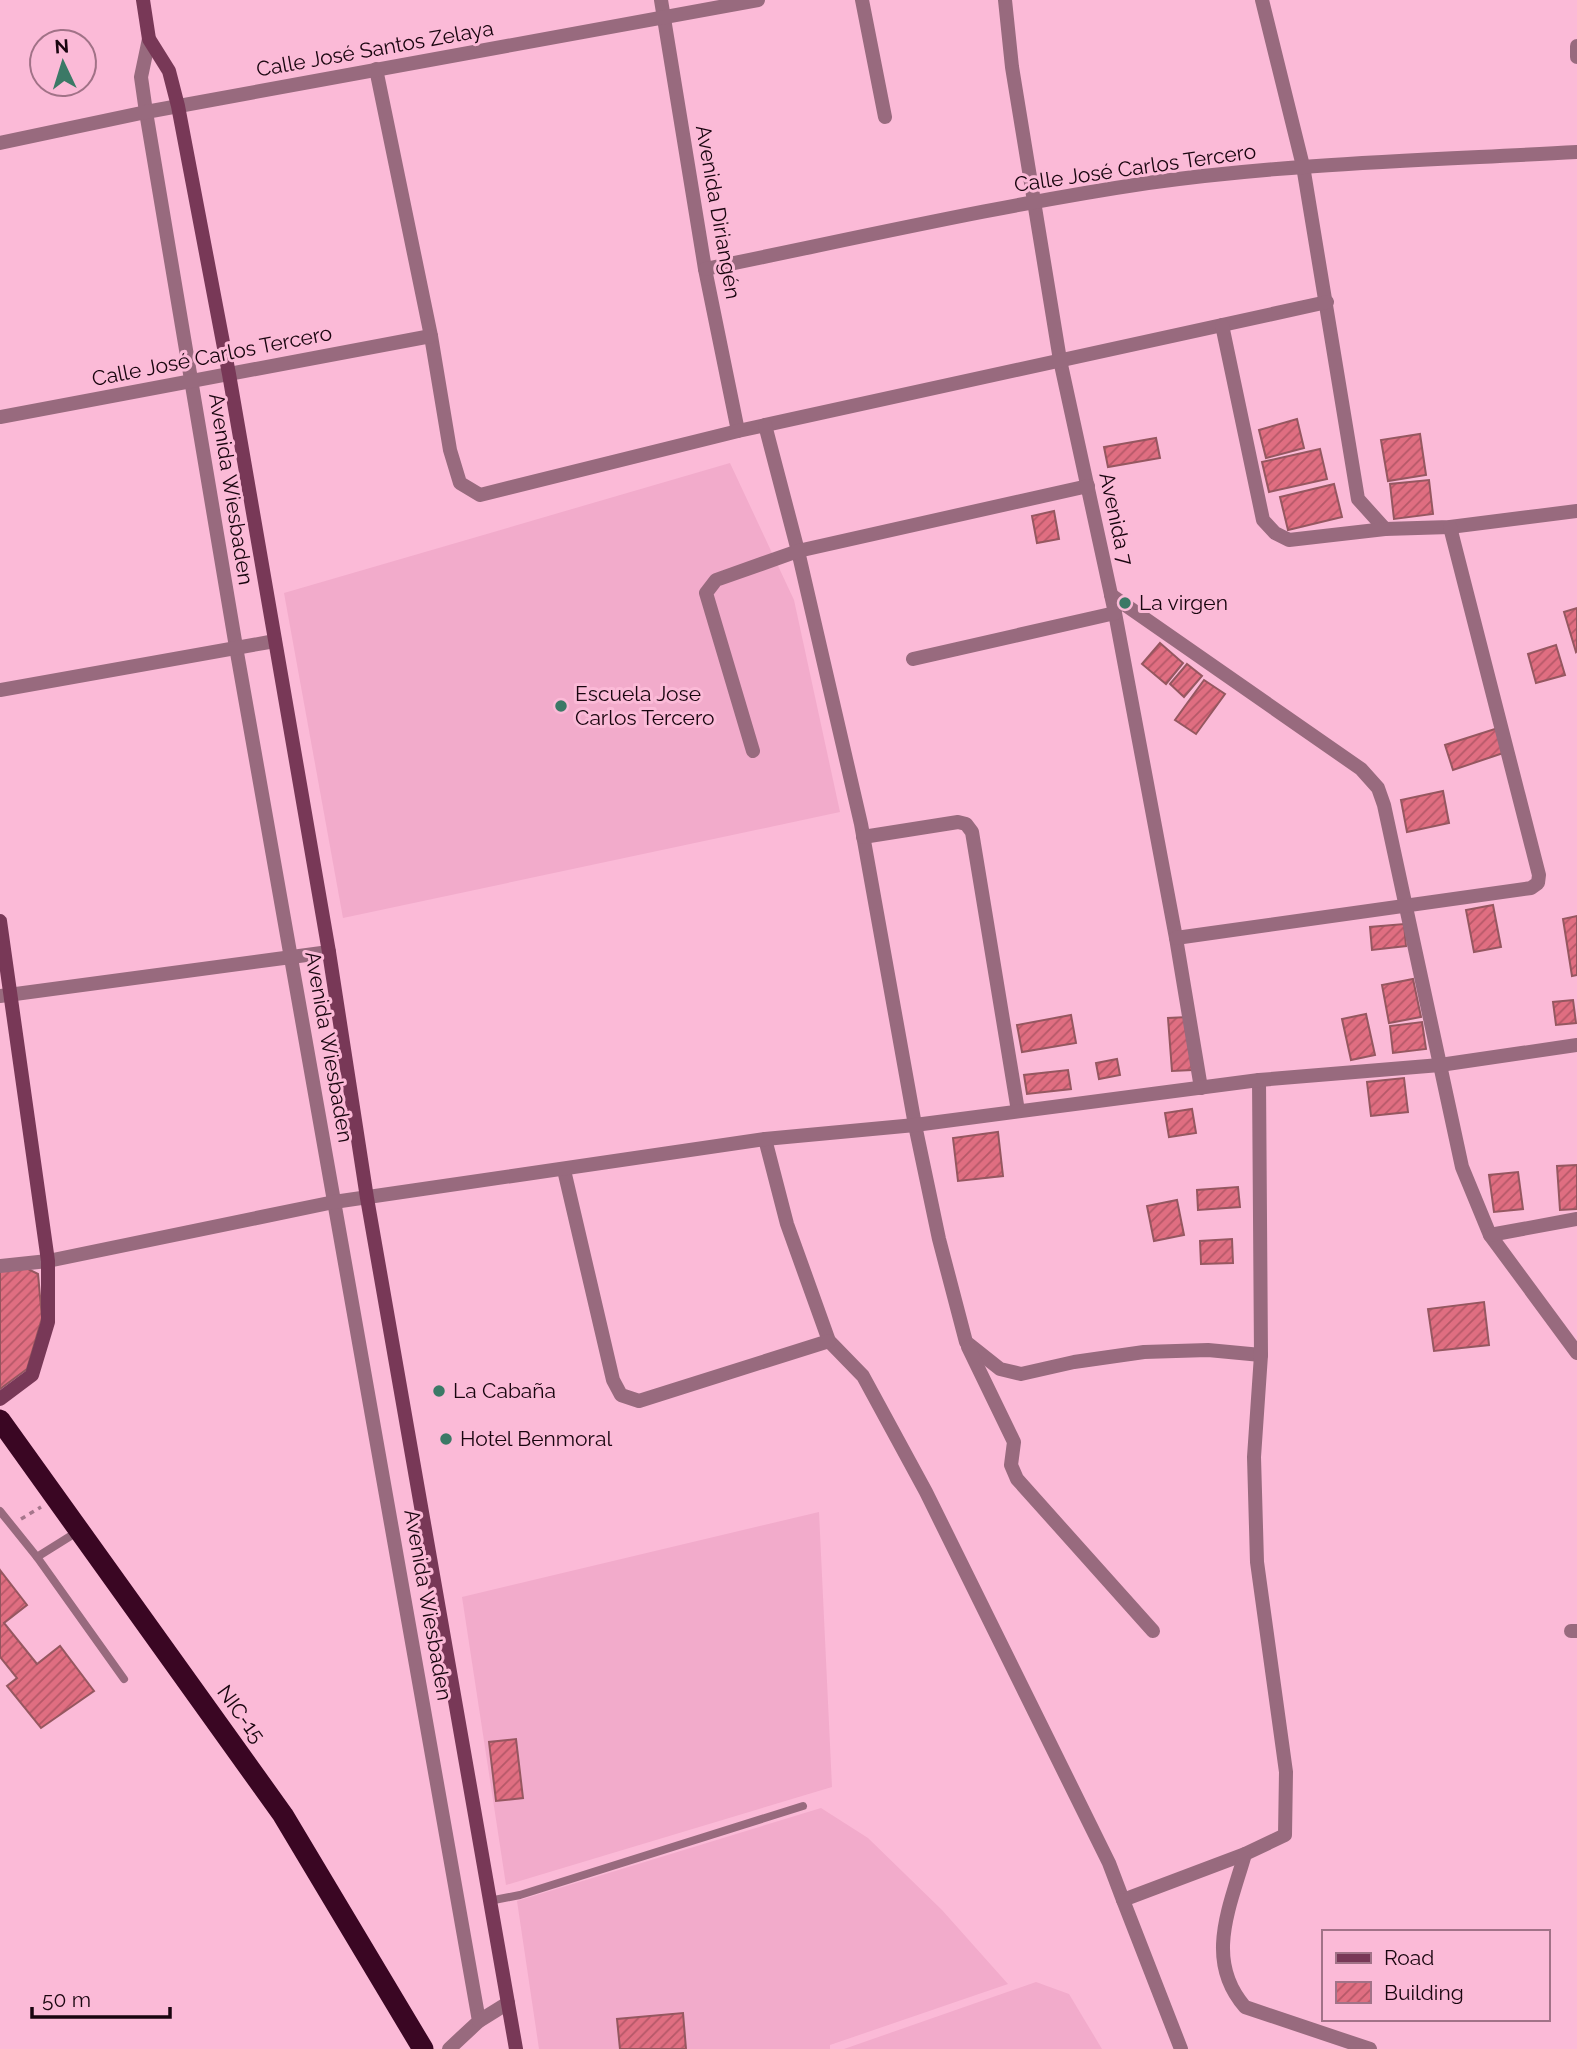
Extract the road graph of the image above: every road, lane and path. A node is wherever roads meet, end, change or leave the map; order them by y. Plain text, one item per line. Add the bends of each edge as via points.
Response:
1 (143, 0) edge
2 (660, 0) edge
3 (758, 0) edge
4 (862, 0) edge
5 (1005, 0) edge
6 (1262, 0) edge
7 (664, 20) junction
8 (149, 39) junction
9 (376, 69) junction
10 (178, 106) junction
11 (146, 112) junction
12 (885, 117) dead end
13 (0, 143) edge
14 (1577, 152) edge
15 (1303, 166) junction
16 (1033, 201) junction
17 (705, 269) junction
18 (1327, 302) junction
19 (1222, 325) junction
20 (431, 336) junction
21 (1060, 360) junction
22 (229, 374) junction
23 (193, 381) junction
24 (0, 417) edge
25 (765, 425) junction
26 (738, 430) junction
27 (1088, 486) junction
28 (1577, 511) edge
29 (1450, 527) junction
30 (1385, 529) junction
31 (799, 551) junction
32 (1111, 595) junction
33 (1115, 613) junction
34 (275, 641) junction
35 (236, 647) junction
36 (913, 659) dead end
37 (0, 690) edge
38 (753, 751) dead end
39 (863, 837) junction
40 (1408, 906) junction
41 (0, 921) edge
42 (1176, 938) junction
43 (329, 953) junction
44 (292, 957) junction
45 (6, 995) edge
46 (1577, 1045) edge
47 (1440, 1065) junction
48 (1259, 1080) junction
49 (1200, 1088) junction
50 (1018, 1111) junction
51 (915, 1125) junction
52 (765, 1139) junction
53 (564, 1170) junction
54 (367, 1198) junction
55 (334, 1202) junction
56 (1577, 1219) edge
57 (1490, 1235) junction
58 (48, 1261) junction
59 (0, 1266) edge
60 (829, 1341) junction
61 (966, 1342) junction
62 (1577, 1353) edge
63 (1261, 1355) junction
64 (0, 1399) edge
65 (0, 1420) edge
66 (56, 1498) junction
67 (0, 1511) edge
68 (10, 1526) junction
69 (80, 1531) junction
70 (37, 1557) junction
71 (1153, 1631) dead end
72 (124, 1679) dead end
73 (803, 1806) dead end
74 (1245, 1854) junction
75 (1123, 1900) junction
76 (489, 1901) junction
77 (508, 2003) junction
78 (479, 2021) junction
79 (514, 2048) edge
80 (423, 2049) edge
81 (449, 2049) edge
82 (1181, 2049) edge
83 (1370, 2049) edge

1 - 8 street, Avenida Wiesbaden
2 - 7 street, Avenida Diriangén
3 - 7 street, Calle José Santos Zelaya
4 - 12 street
5 - 16 street, Avenida 7
6 - 15 street
7 - 9 street, Calle José Santos Zelaya
7 - 17 street, Avenida Diriangén
8 - 10 street, Avenida Wiesbaden via 169,71
8 - 11 street, Avenida Wiesbaden via 141,77
9 - 10 street, Calle José Santos Zelaya
9 - 20 street
10 - 11 street, Calle José Santos Zelaya
10 - 22 street, Avenida Wiesbaden
11 - 13 street, Calle José Santos Zelaya
11 - 23 street, Avenida Wiesbaden
14 - 15 street, Calle José Carlos Tercero
15 - 16 street, Calle José Carlos Tercero
15 - 18 street
16 - 17 street, Calle José Carlos Tercero
16 - 21 street, Avenida 7
17 - 26 street, Avenida Diriangén
18 - 19 street
18 - 30 street via 1357,499
19 - 21 street
19 - 30 street via 1263,520 1289,540
20 - 22 street, Calle José Carlos Tercero
20 - 26 street via 453,461 460,483 480,495
21 - 25 street
21 - 27 street, Avenida 7
22 - 23 street, Calle José Carlos Tercero
22 - 34 street, Avenida Wiesbaden
23 - 24 street, Calle José Carlos Tercero
23 - 35 street, Avenida Wiesbaden
25 - 26 street
25 - 31 street
27 - 31 street
27 - 32 street, Avenida 7
28 - 29 street
29 - 30 street
29 - 40 street via 1539,875 1531,888
31 - 38 street via 716,580 706,593
31 - 39 street
32 - 33 street, Avenida 7
32 - 40 street via 1362,769 1378,788 1384,805
33 - 36 street
33 - 42 street, Avenida 7
34 - 35 street
34 - 43 street, Avenida Wiesbaden
35 - 37 street
35 - 44 street, Avenida Wiesbaden
39 - 50 street via 958,822 972,832
39 - 51 street
40 - 42 street
40 - 47 street
41 - 45 street
42 - 49 street, Avenida 7
43 - 44 street
43 - 54 street, Avenida Wiesbaden
44 - 45 street
44 - 55 street, Avenida Wiesbaden
45 - 58 street
46 - 47 street
47 - 48 street
47 - 57 street via 1462,1167
48 - 49 street
48 - 63 street
49 - 50 street
50 - 51 street
51 - 52 street
51 - 61 street
52 - 53 street
52 - 60 street via 787,1224
53 - 54 street
53 - 60 street via 613,1380 621,1395 639,1401
54 - 55 street
54 - 76 street, Avenida Wiesbaden
55 - 58 street
55 - 78 street, Avenida Wiesbaden
56 - 57 street
57 - 62 street
58 - 59 street
58 - 64 street via 48,1322 32,1375
60 - 75 street via 863,1376 926,1492
61 - 63 street via 1000,1369 1021,1374 1144,1352 1208,1350
61 - 71 street via 1014,1442 1011,1465 1017,1479
63 - 74 street via 1254,1457 1257,1562 1286,1772 1285,1835
65 - 66 highway, NIC-15 / NIC-15
66 - 68 path
66 - 69 highway, NIC-15 / NIC-15
67 - 68 lane
68 - 70 lane
69 - 70 lane
69 - 80 highway, NIC-15 / NIC-15 via 283,1815
70 - 72 lane
73 - 76 lane
74 - 75 street
74 - 83 street via 1222,1938 1222,1961 1231,1991 1245,2007
75 - 82 street
76 - 77 street, Avenida Wiesbaden
77 - 78 street
77 - 79 street, Avenida Wiesbaden
78 - 81 street

